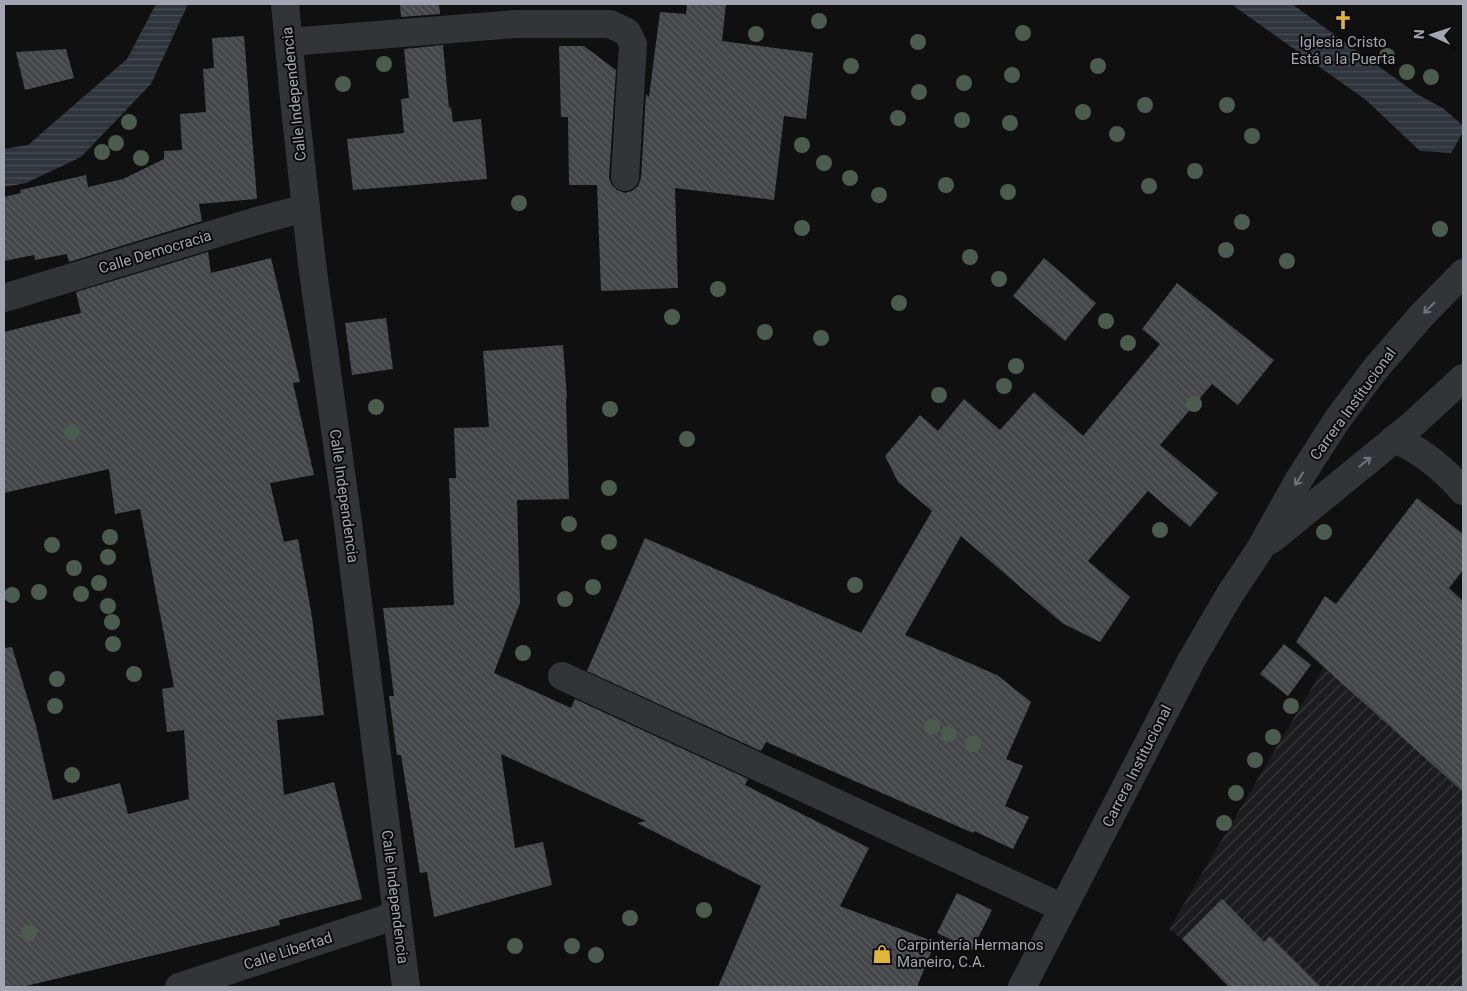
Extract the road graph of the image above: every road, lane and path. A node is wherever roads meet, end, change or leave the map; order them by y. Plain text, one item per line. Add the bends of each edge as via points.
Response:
1 (285, 4) edge
2 (289, 42) junction
3 (625, 176) dead end
4 (306, 208) junction
5 (1463, 273) edge
6 (4, 298) edge
7 (1463, 378) edge
8 (1394, 439) junction
9 (1463, 491) edge
10 (1260, 549) junction
11 (562, 676) dead end
12 (1063, 908) junction
13 (397, 915) junction
14 (179, 987) edge
15 (406, 987) edge
16 (1022, 987) edge

1 - 2 street, Calle Independencia
2 - 3 street via 516,24 610,24 628,32 633,44
2 - 4 street, Calle Independencia
4 - 6 street, Calle Democracia
4 - 13 street, Calle Independencia
5 -> 10 street, Carrera Institucional via 1376,368 1337,420
7 - 8 street, Carrera Institucional
8 - 9 street via 1432,461
10 -> 8 street, Carrera Institucional
10 - 12 street, Carrera Institucional via 1191,661
11 - 12 street
12 - 16 street, Carrera Institucional
13 - 14 street, Calle Libertad
13 - 15 street, Calle Independencia

